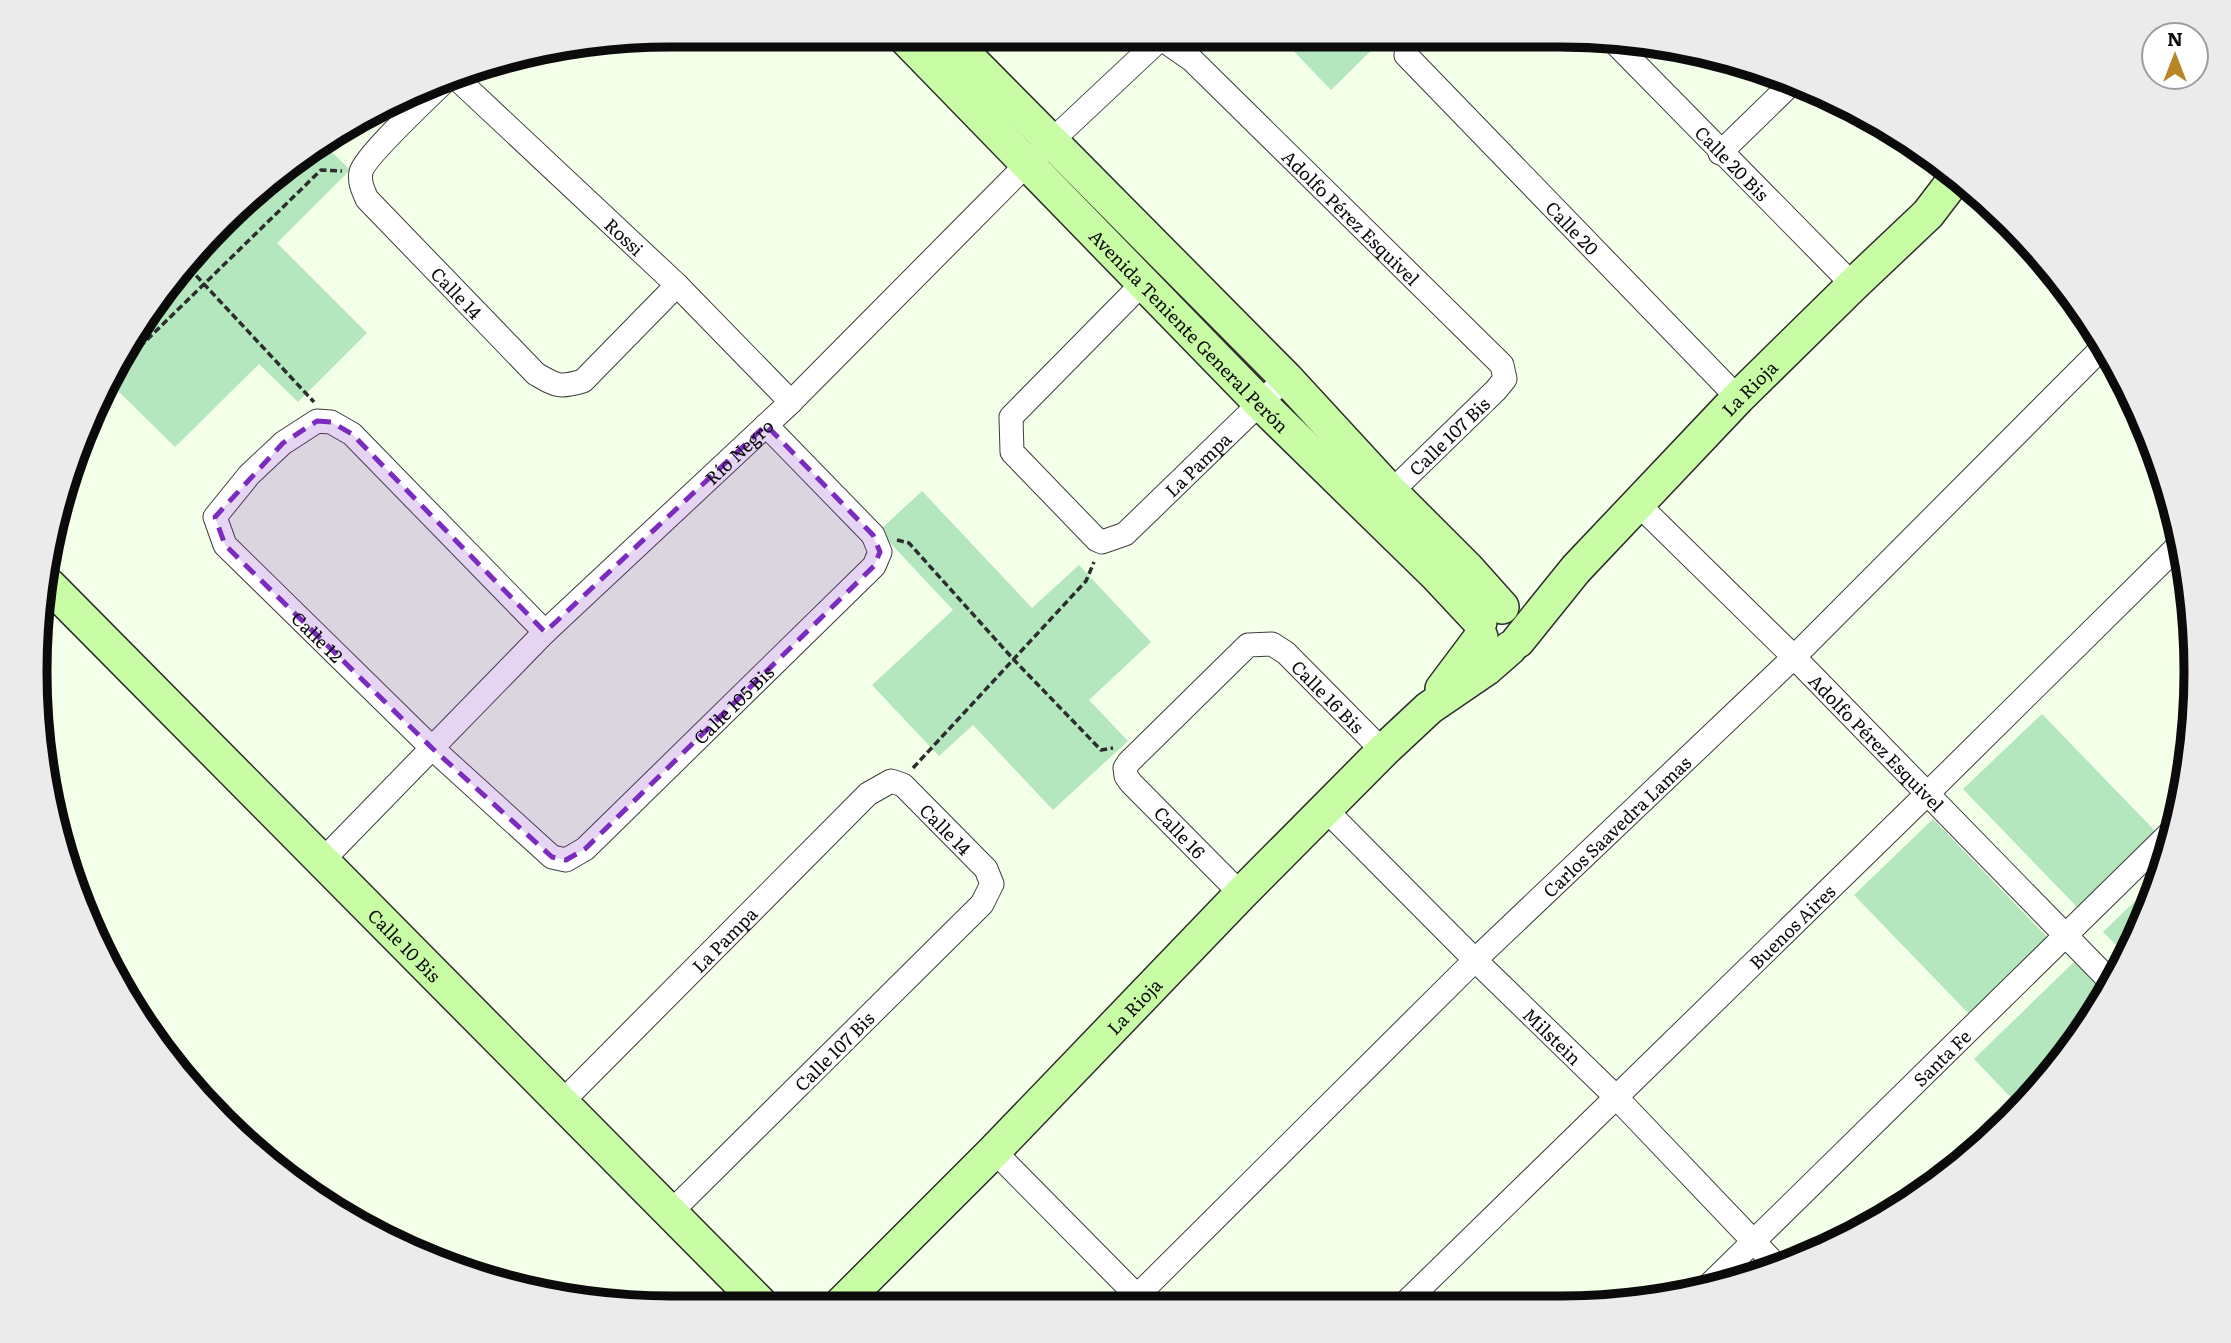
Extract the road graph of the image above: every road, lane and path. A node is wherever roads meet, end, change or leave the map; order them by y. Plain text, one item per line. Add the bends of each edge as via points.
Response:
1 (916, 47) edge
2 (956, 47) edge
3 (1152, 47) edge
4 (1407, 47) edge
5 (1623, 51) edge
6 (1192, 60) dead end
7 (462, 84) edge
8 (1785, 90) edge
9 (430, 96) edge
10 (1040, 152) junction
11 (1720, 153) junction
12 (361, 179) junction
13 (1950, 185) edge
14 (1964, 197) edge
15 (1928, 214) junction
16 (192, 272) edge
17 (1143, 283) junction
18 (205, 285) junction
19 (677, 285) junction
20 (1853, 285) junction
21 (136, 351) edge
22 (2097, 353) edge
23 (1286, 378) junction
24 (1505, 379) joint
25 (1738, 398) junction
26 (791, 402) junction
27 (1260, 403) junction
28 (331, 422) junction
29 (766, 425) junction
30 (1391, 492) junction
31 (1639, 505) junction
32 (873, 535) junction
33 (1102, 542) junction
34 (2172, 552) edge
35 (53, 589) edge
36 (1500, 627) junction
37 (545, 632) junction
38 (1794, 657) junction
39 (1014, 660) junction
40 (432, 748) junction
41 (1383, 751) junction
42 (1127, 765) junction
43 (897, 783) junction
44 (1928, 793) junction
45 (1326, 810) junction
46 (2159, 844) edge
47 (566, 860) joint
48 (321, 862) junction
49 (992, 884) joint
50 (1241, 894) junction
51 (2066, 937) junction
52 (1475, 960) junction
53 (2104, 975) edge
54 (1615, 1096) junction
55 (561, 1103) junction
56 (994, 1151) junction
57 (670, 1213) junction
58 (1753, 1243) junction
59 (1770, 1259) edge
60 (1721, 1274) edge
61 (753, 1296) edge
62 (849, 1296) edge
63 (1131, 1296) edge
64 (1143, 1296) edge
65 (1412, 1296) edge

1 - 10 main road, Avenida Teniente General Perón
2 - 10 main road, Avenida Teniente General Perón
3 - 10 street, Río Negro
4 - 25 street, Calle 20
5 - 11 street, Calle 20 Bis
6 - 24 street, Adolfo Pérez Esquivel via 1502,365
7 - 19 street, Rossi
8 - 11 street
9 - 12 street via 377,150
10 - 17 main road, Avenida Teniente General Perón
10 - 23 main road, Avenida Teniente General Perón
10 - 26 street, Río Negro
11 - 20 street, Calle 20 Bis
12 - 18 path via 321,170
12 - 19 street, Calle 14 via 367,199 536,374 550,382 564,386 583,381
13 - 15 main road, La Rioja
14 - 15 main road, La Rioja
15 - 20 main road, La Rioja
16 - 18 path
17 - 27 main road, Avenida Teniente General Perón
17 - 33 street via 1011,417 1012,452
18 - 21 path
18 - 28 path
19 - 26 street, Rossi
20 - 25 main road, La Rioja
22 - 38 street, Carlos Saavedra Lamas
23 - 27 street, La Pampa
23 - 30 main road, Avenida Teniente General Perón
24 - 30 street, Calle 107 Bis
25 - 31 main road, La Rioja
26 - 29 street, Río Negro
27 - 33 street, La Pampa via 1125,534
27 - 36 main road, Avenida Teniente General Perón via 1437,576
28 - 37 street via 352,434
28 - 40 street, Calle 12 via 317,421 283,443 215,517 225,545
29 - 32 street
29 - 37 street, Río Negro
30 - 36 main road, Avenida Teniente General Perón via 1468,569
31 - 36 main road, La Rioja via 1576,569
31 - 38 street, Adolfo Pérez Esquivel
32 - 39 path via 909,543
32 - 47 street, Calle 105 Bis via 880,552 874,566 585,849
33 - 39 path via 1086,581
34 - 44 street, Buenos Aires
35 - 48 main road, Calle 10 Bis
36 - 41 main road, La Rioja via 1429,708
37 - 40 street, Río Negro
38 - 44 street, Adolfo Pérez Esquivel
38 - 52 street, Carlos Saavedra Lamas
39 - 42 path via 1101,750 1116,748
39 - 43 path
40 - 47 street, Calle 12 via 552,857
40 - 48 street, Río Negro
41 - 42 street, Calle 16 Bis via 1286,653 1272,644 1248,645
41 - 45 main road, La Rioja
42 - 50 street, Calle 16 via 1131,783
43 - 49 street, Calle 14 via 986,869
43 - 55 street, La Pampa via 868,794
44 - 51 street, Adolfo Pérez Esquivel
44 - 54 street, Buenos Aires
45 - 50 main road, La Rioja
45 - 52 street, Milstein
46 - 51 street, Santa Fe
48 - 55 main road, Calle 10 Bis
49 - 57 street, Calle 107 Bis via 982,904
50 - 56 main road, La Rioja
51 - 53 street, Adolfo Pérez Esquivel
51 - 58 street, Santa Fe
52 - 54 street, Milstein
52 - 64 street, Carlos Saavedra Lamas
54 - 58 street, Milstein
54 - 65 street, Buenos Aires
55 - 57 main road, Calle 10 Bis
56 - 62 main road, La Rioja
56 - 63 street
57 - 61 main road, Calle 10 Bis
58 - 59 street, Milstein
58 - 60 street, Santa Fe

